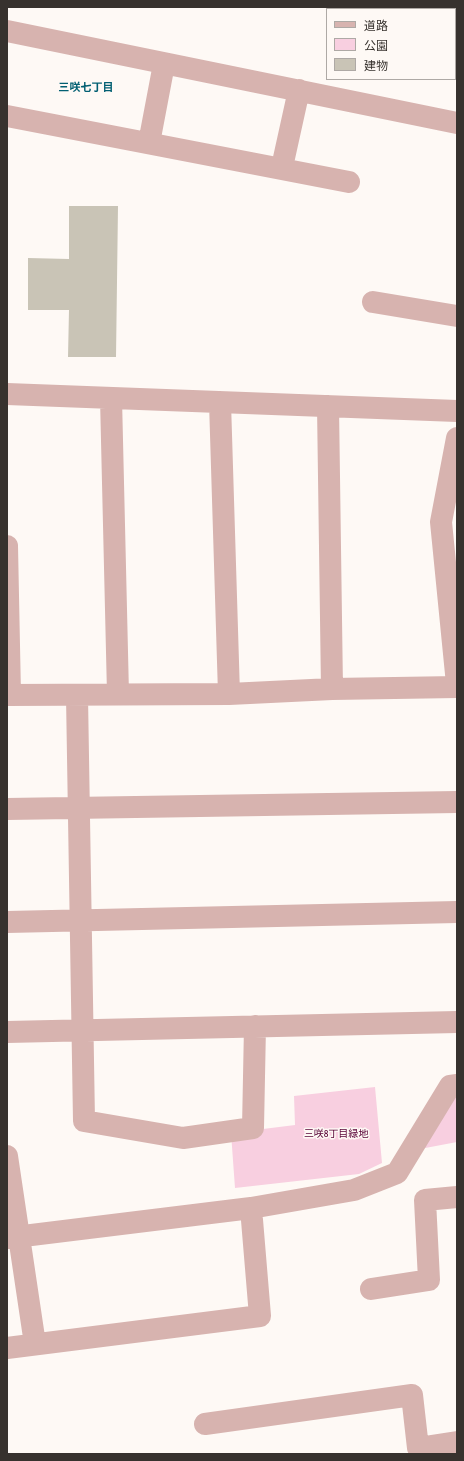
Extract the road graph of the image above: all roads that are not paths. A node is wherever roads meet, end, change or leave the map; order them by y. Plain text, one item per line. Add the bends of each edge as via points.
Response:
1 (7, 31) edge
2 (164, 64) junction
3 (299, 90) junction
4 (7, 116) edge
5 (457, 123) edge
6 (149, 143) junction
7 (282, 167) junction
8 (349, 182) dead end
9 (372, 302) dead end
10 (457, 316) edge
11 (7, 394) edge
12 (111, 398) junction
13 (220, 402) junction
14 (328, 406) junction
15 (457, 411) edge
16 (457, 438) edge
17 (7, 546) edge
18 (452, 594) edge
19 (457, 684) edge
20 (457, 687) edge
21 (332, 689) junction
22 (118, 694) junction
23 (229, 694) junction
24 (9, 695) edge
25 (77, 696) junction
26 (457, 802) edge
27 (78, 808) junction
28 (7, 809) edge
29 (457, 912) edge
30 (81, 921) junction
31 (7, 922) edge
32 (457, 1022) edge
33 (255, 1026) junction
34 (7, 1032) edge
35 (83, 1032) junction
36 (457, 1085) edge
37 (7, 1156) edge
38 (457, 1197) edge
39 (251, 1208) junction
40 (12, 1237) edge
41 (371, 1289) dead end
42 (35, 1344) junction
43 (7, 1348) edge
44 (205, 1424) dead end
45 (457, 1442) edge

1 - 2 street
2 - 3 street
2 - 6 street
3 - 5 street
3 - 7 street
4 - 6 street
6 - 7 street
7 - 8 street
9 - 10 street
11 - 12 street
12 - 13 street
12 - 22 street
13 - 14 street
13 - 23 street
14 - 15 street
14 - 21 street
16 - 18 street via 441,522
17 - 24 street
18 - 19 street
20 - 21 street
21 - 23 street
22 - 23 street
22 - 25 street
24 - 25 street
25 - 27 street
26 - 27 street
27 - 28 street
27 - 30 street
29 - 30 street
30 - 31 street
30 - 35 street
32 - 33 street
33 - 35 street
33 - 35 street via 253,1128 183,1138 84,1121
34 - 35 street
36 - 39 street via 450,1086 398,1173 354,1190
37 - 40 street
38 - 41 street via 425,1200 429,1280
39 - 40 street
39 - 42 street via 260,1316
40 - 42 street
42 - 43 street
44 - 45 street via 412,1395 418,1448

